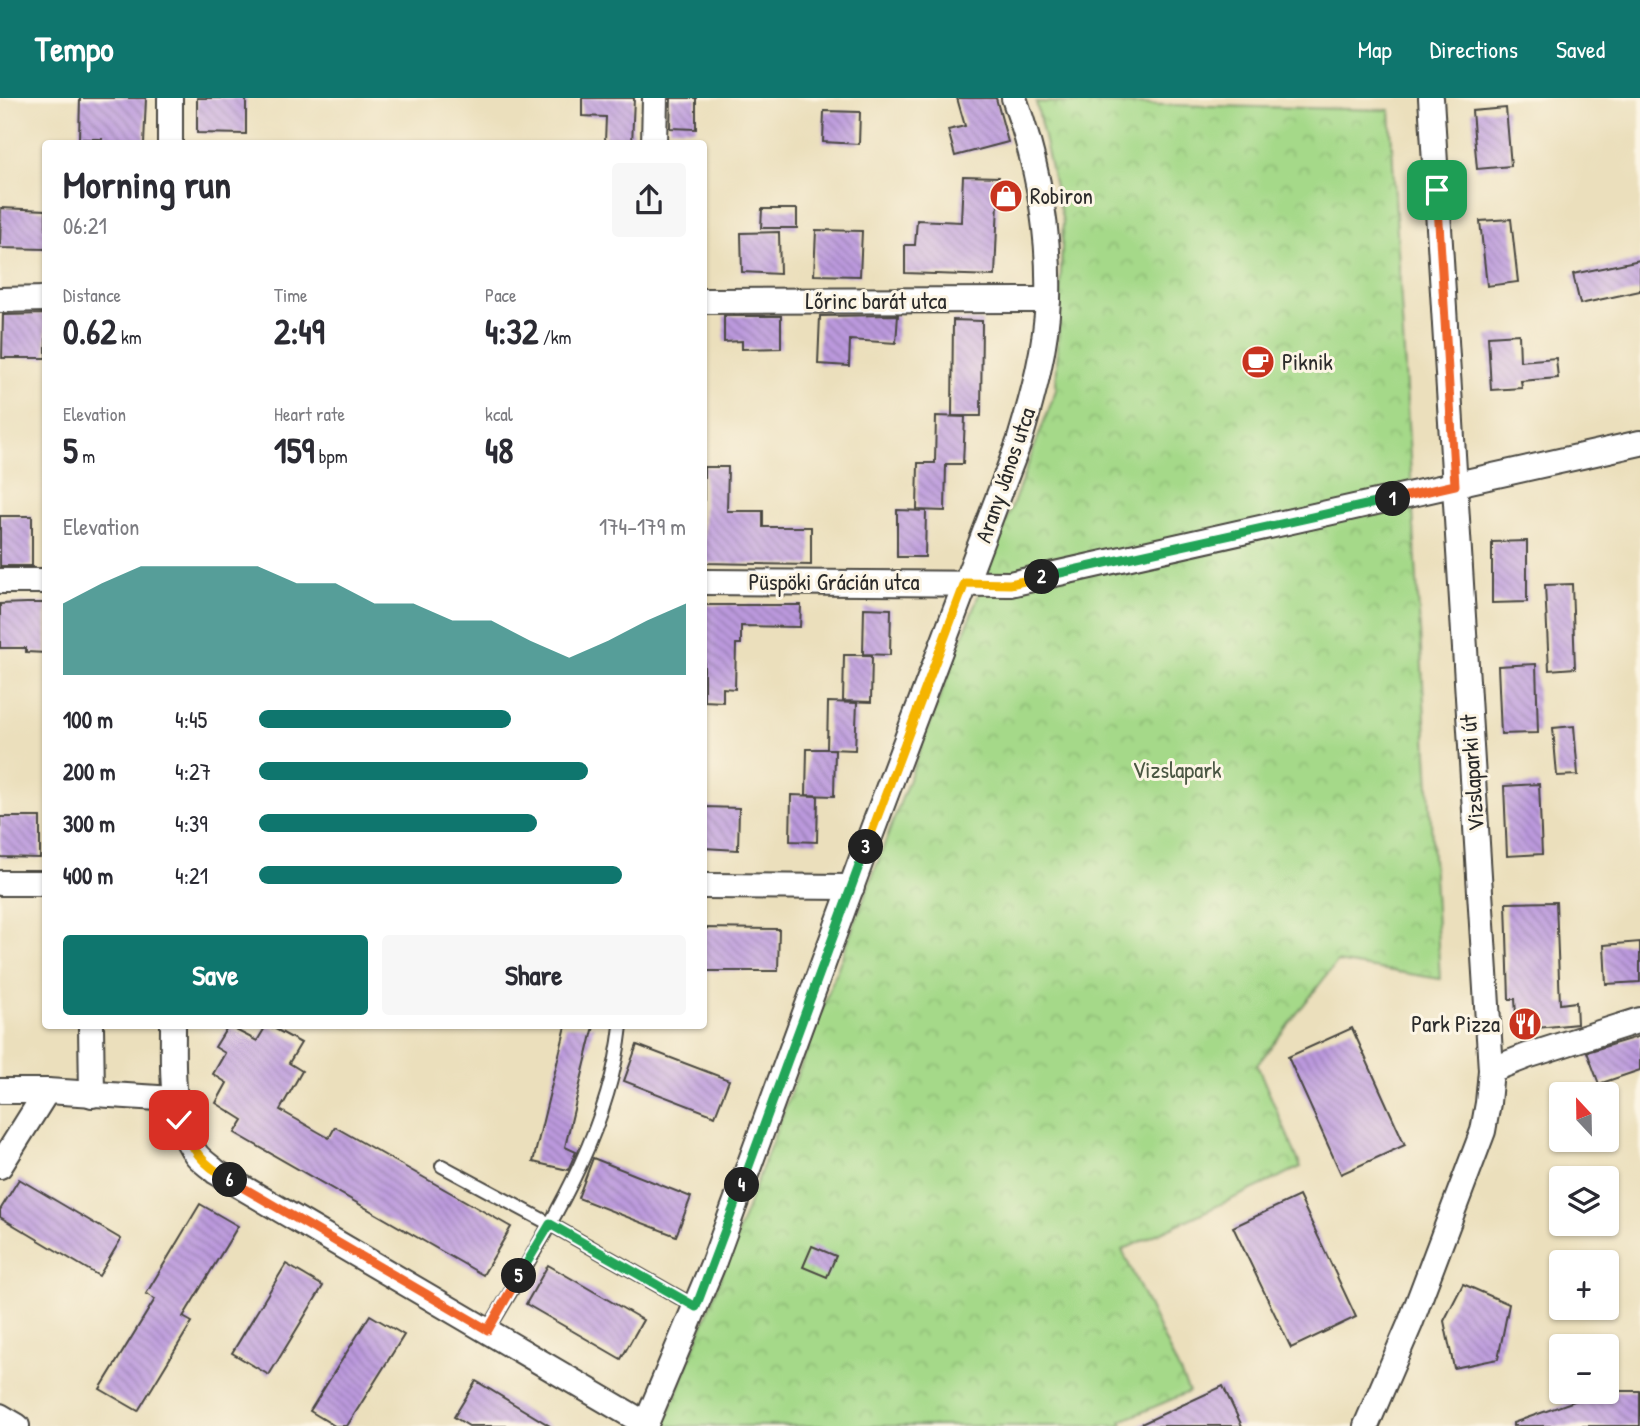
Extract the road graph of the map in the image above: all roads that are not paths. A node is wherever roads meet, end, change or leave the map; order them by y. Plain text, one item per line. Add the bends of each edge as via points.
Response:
1 (170, 98) edge
2 (655, 98) edge
3 (1014, 98) edge
4 (1431, 98) edge
5 (170, 140) edge
6 (654, 140) edge
7 (42, 299) edge
8 (0, 300) edge
9 (1048, 300) junction
10 (707, 301) edge
11 (1640, 443) edge
12 (1455, 485) junction
13 (0, 581) edge
14 (42, 581) edge
15 (707, 582) edge
16 (965, 583) junction
17 (0, 883) edge
18 (42, 883) edge
19 (707, 886) edge
20 (852, 887) junction
21 (1640, 1020) edge
22 (91, 1029) edge
23 (173, 1029) edge
24 (621, 1029) edge
25 (1491, 1070) junction
26 (0, 1091) edge
27 (47, 1091) junction
28 (92, 1095) junction
29 (174, 1099) junction
30 (0, 1166) edge
31 (442, 1166) dead end
32 (550, 1224) junction
33 (696, 1307) junction
34 (488, 1330) junction
35 (0, 1416) edge
36 (645, 1425) edge
37 (17, 1426) edge
38 (1366, 1426) edge

1 - 5 street
2 - 6 street
3 - 9 street, Arany János utca via 1037,178 1047,249
4 - 12 street, Vizslaparki út
7 - 8 street
9 - 10 street, Lőrinc barát utca
9 - 16 street, Arany János utca via 1037,383 1020,442
11 - 12 street, Püspöki Grácián utca
12 - 16 street, Püspöki Grácián utca via 1010,584
12 - 25 street, Vizslaparki út
13 - 14 street
15 - 16 street, Püspöki Grácián utca
16 - 20 street, Arany János utca
17 - 18 street
19 - 20 street
20 - 33 street, Arany János utca
21 - 25 street
22 - 28 street
23 - 29 street
24 - 32 lane via 600,1120
25 - 38 street, Vizslaparki út via 1483,1132
26 - 27 street
27 - 28 street
27 - 30 street
28 - 29 street
29 - 34 street via 197,1155 216,1172
31 - 32 lane
32 - 33 lane
32 - 34 lane
33 - 36 street, Arany János utca
34 - 36 street
35 - 37 street

